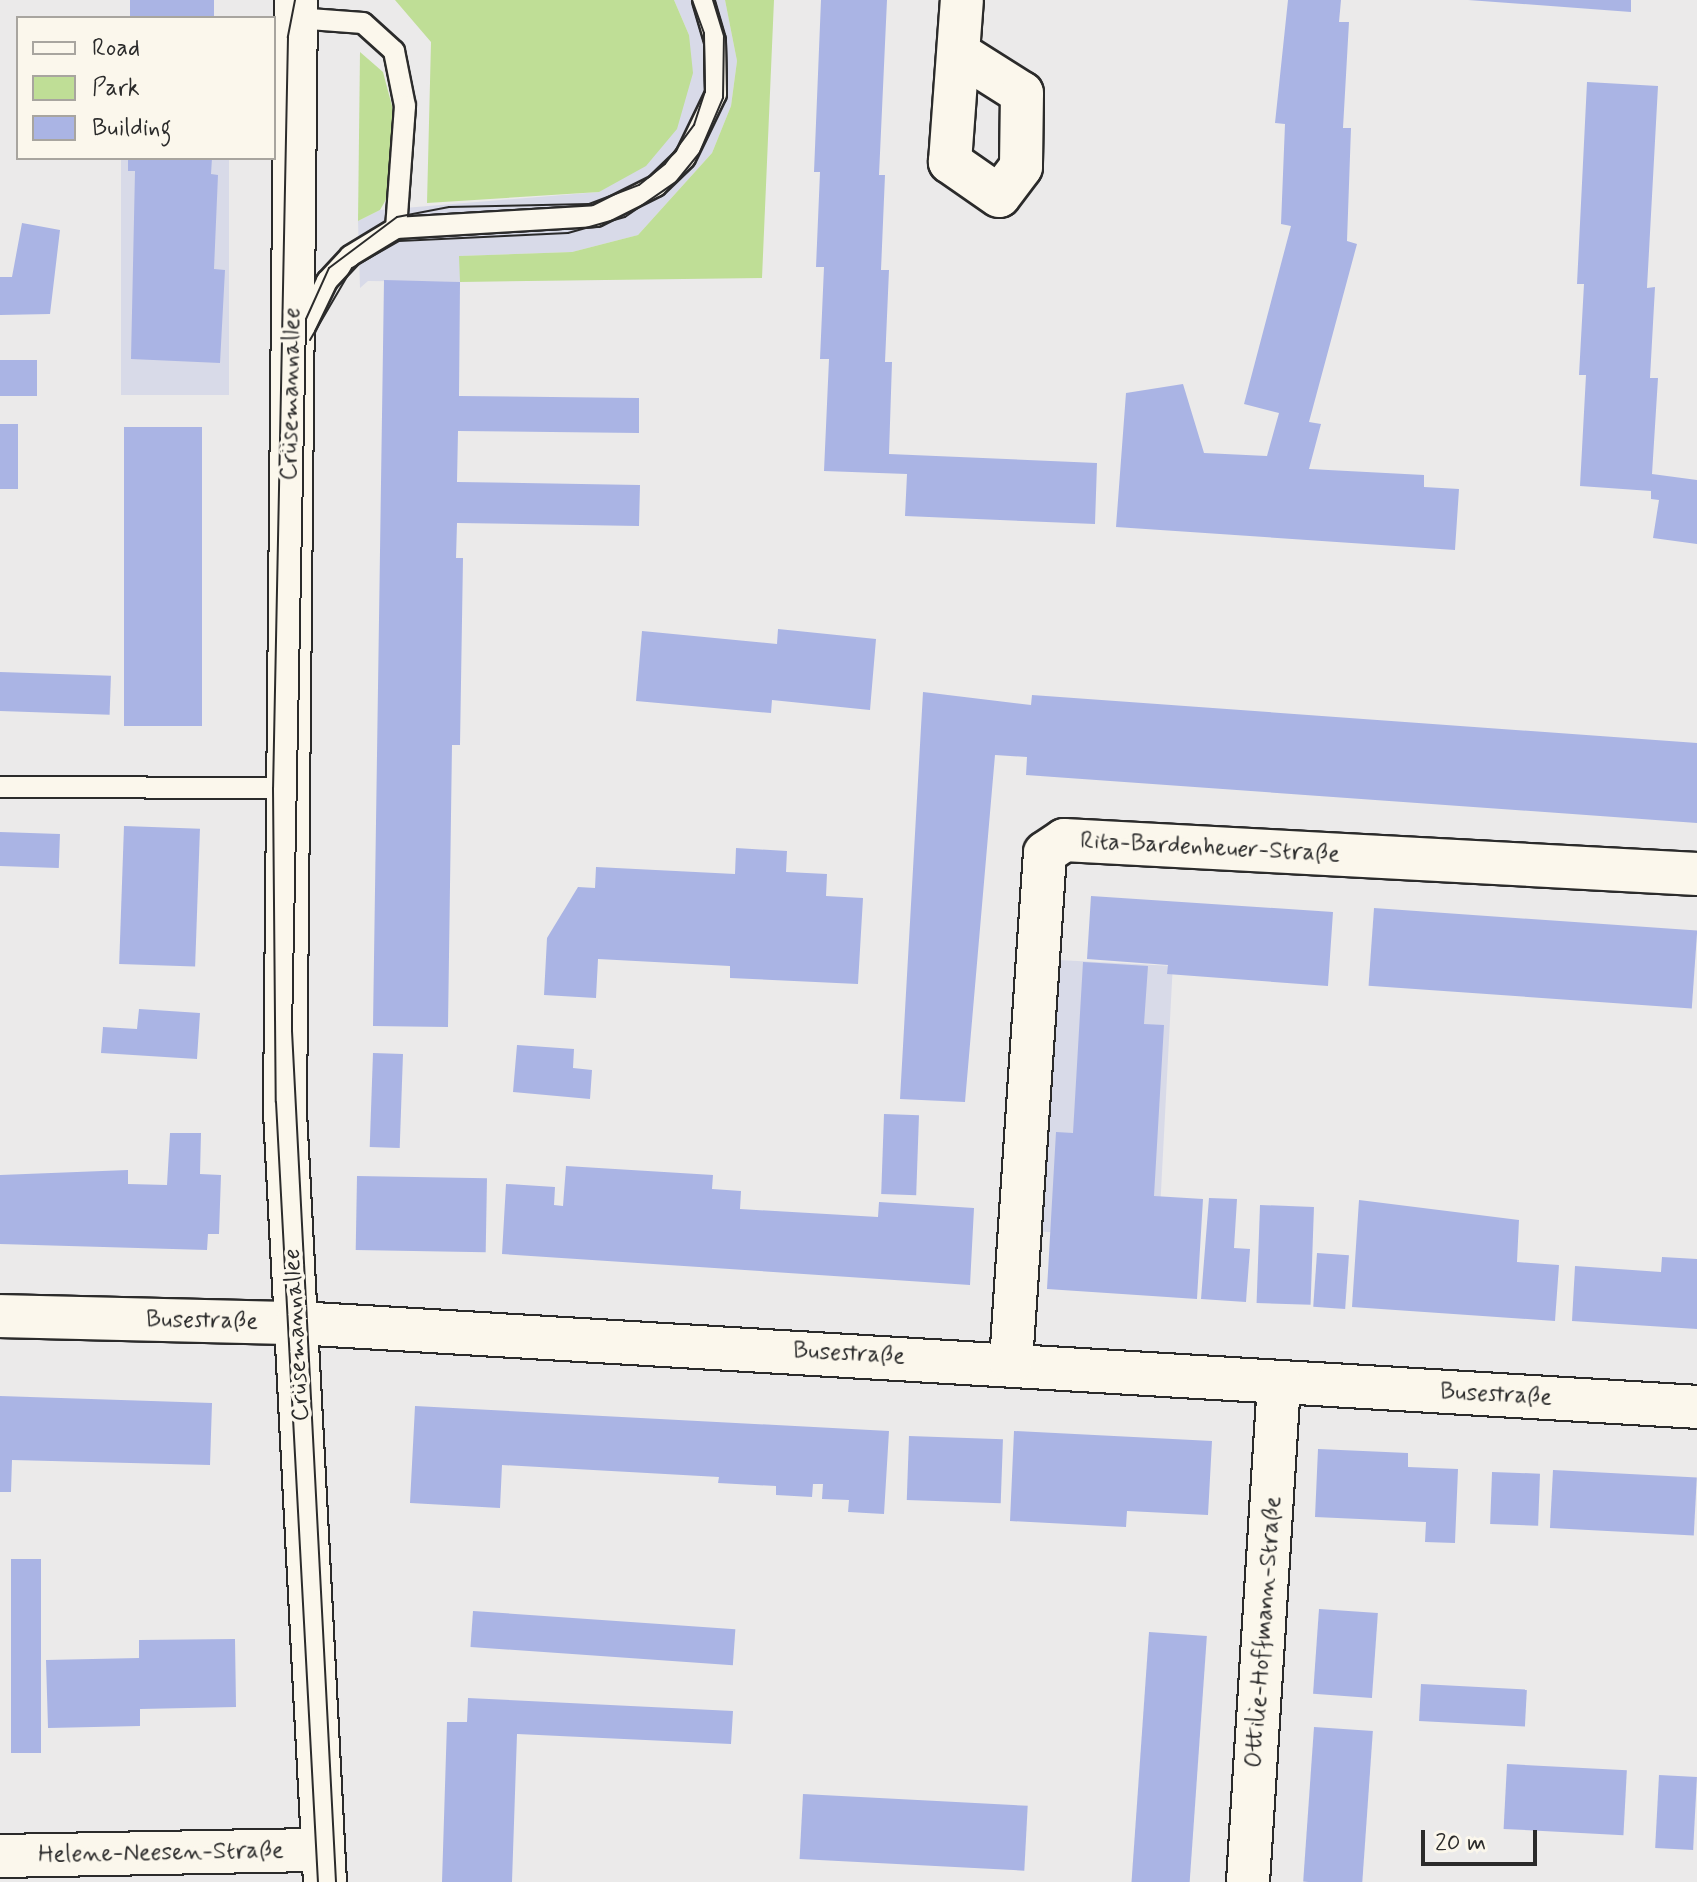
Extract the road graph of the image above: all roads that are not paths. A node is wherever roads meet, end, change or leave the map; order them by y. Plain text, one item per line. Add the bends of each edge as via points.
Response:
1 (703, 0) edge
2 (962, 0) edge
3 (296, 9) edge
4 (960, 54) dead end
5 (396, 228) junction
6 (291, 355) junction
7 (0, 787) edge
8 (284, 788) junction
9 (1697, 874) edge
10 (0, 1316) edge
11 (297, 1323) junction
12 (1011, 1362) junction
13 (1279, 1382) junction
14 (1697, 1407) edge
15 (0, 1856) edge
16 (323, 1866) edge
17 (1248, 1882) edge

1 - 5 lane via 715,41 716,94 685,158 656,186 596,216
2 - 4 street
3 - 5 lane via 363,23 394,51 405,106
3 - 6 street, Crüsemannallee
5 - 6 lane via 350,256 327,281
6 - 8 street, Crüsemannallee
7 - 8 lane
8 - 11 street, Crüsemannallee via 285,1112
9 - 12 street, Rita-Bardenheuer-Straße via 1064,840 1045,853
10 - 11 street, Busestraße
11 - 12 street, Busestraße
11 - 16 street, Crüsemannallee
12 - 13 street, Busestraße
13 - 14 street, Busestraße
13 - 17 street, Ottilie-Hoffmann-Straße
15 - 16 street, Helene-Neesen-Straße

